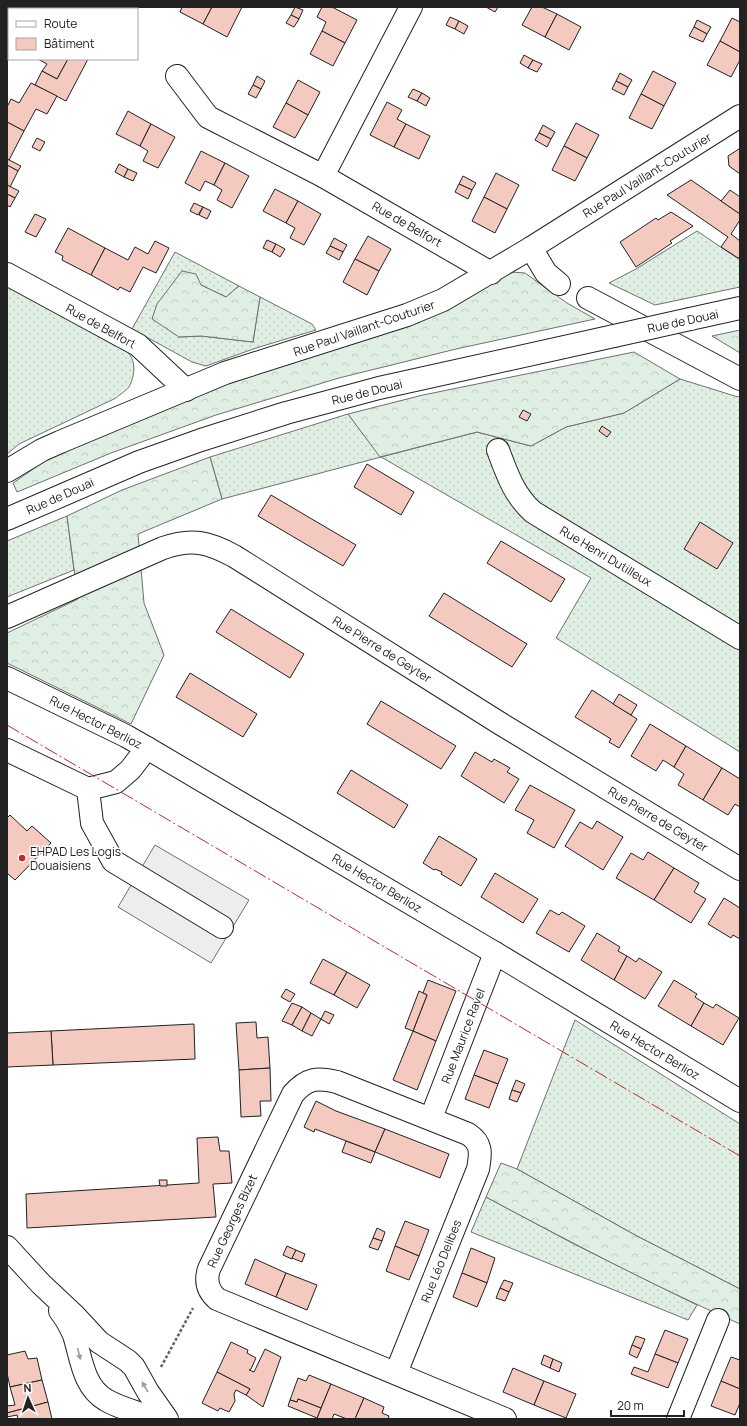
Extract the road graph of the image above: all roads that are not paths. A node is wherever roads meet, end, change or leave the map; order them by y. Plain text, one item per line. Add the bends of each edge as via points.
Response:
1 (411, 7) edge
2 (177, 76) dead end
3 (740, 116) edge
4 (323, 176) junction
5 (531, 248) junction
6 (491, 272) junction
7 (7, 274) edge
8 (559, 284) dead end
9 (588, 298) dead end
10 (740, 308) edge
11 (740, 379) edge
12 (186, 390) junction
13 (498, 450) dead end
14 (7, 471) edge
15 (7, 519) edge
16 (7, 617) edge
17 (740, 638) edge
18 (7, 678) edge
19 (147, 748) junction
20 (7, 750) edge
21 (88, 788) junction
22 (740, 869) edge
23 (222, 927) dead end
24 (495, 953) junction
25 (740, 1101) edge
26 (431, 1118) junction
27 (7, 1247) edge
28 (41, 1284) junction
29 (718, 1320) dead end
30 (396, 1373) junction
31 (155, 1419) edge
32 (168, 1419) edge
33 (505, 1419) edge
34 (678, 1419) edge

1 - 4 street
2 - 4 street, Rue de Belfort via 208,117
3 - 5 street, Rue Paul Vaillant-Couturier
4 - 6 street, Rue de Belfort
5 - 6 street, Rue Paul Vaillant-Couturier
5 - 8 street via 546,273
6 - 12 street, Rue Paul Vaillant-Couturier via 424,309 225,373
7 - 12 street, Rue de Belfort via 138,346
9 - 11 street
10 - 15 street, Rue de Douai, bridge via 350,395 279,415 139,462
12 - 14 street, Rue Paul Vaillant-Couturier via 42,450
13 - 17 street, Rue Henri Dutilleux via 512,487 533,512
16 - 22 street, Rue Pierre de Geyter via 163,548 188,542 209,544 240,560 501,724
18 - 19 street, Rue Hector Berlioz
19 - 21 street via 130,770 116,782
19 - 24 street, Rue Hector Berlioz
20 - 21 street
21 - 23 street via 92,823 113,861
24 - 25 street, Rue Hector Berlioz
24 - 26 street, Rue Maurice Ravel
26 - 30 street, Rue Léo Delibes via 475,1139 480,1148 480,1158 478,1169
26 - 30 street, Rue Georges Bizet via 337,1082 326,1079 306,1082 294,1094 209,1269 207,1283 217,1299
27 - 28 street
28 -> 31 street via 68,1322 84,1370 95,1391 113,1404
32 -> 28 street via 134,1367 99,1342
29 - 34 street
30 - 33 street

